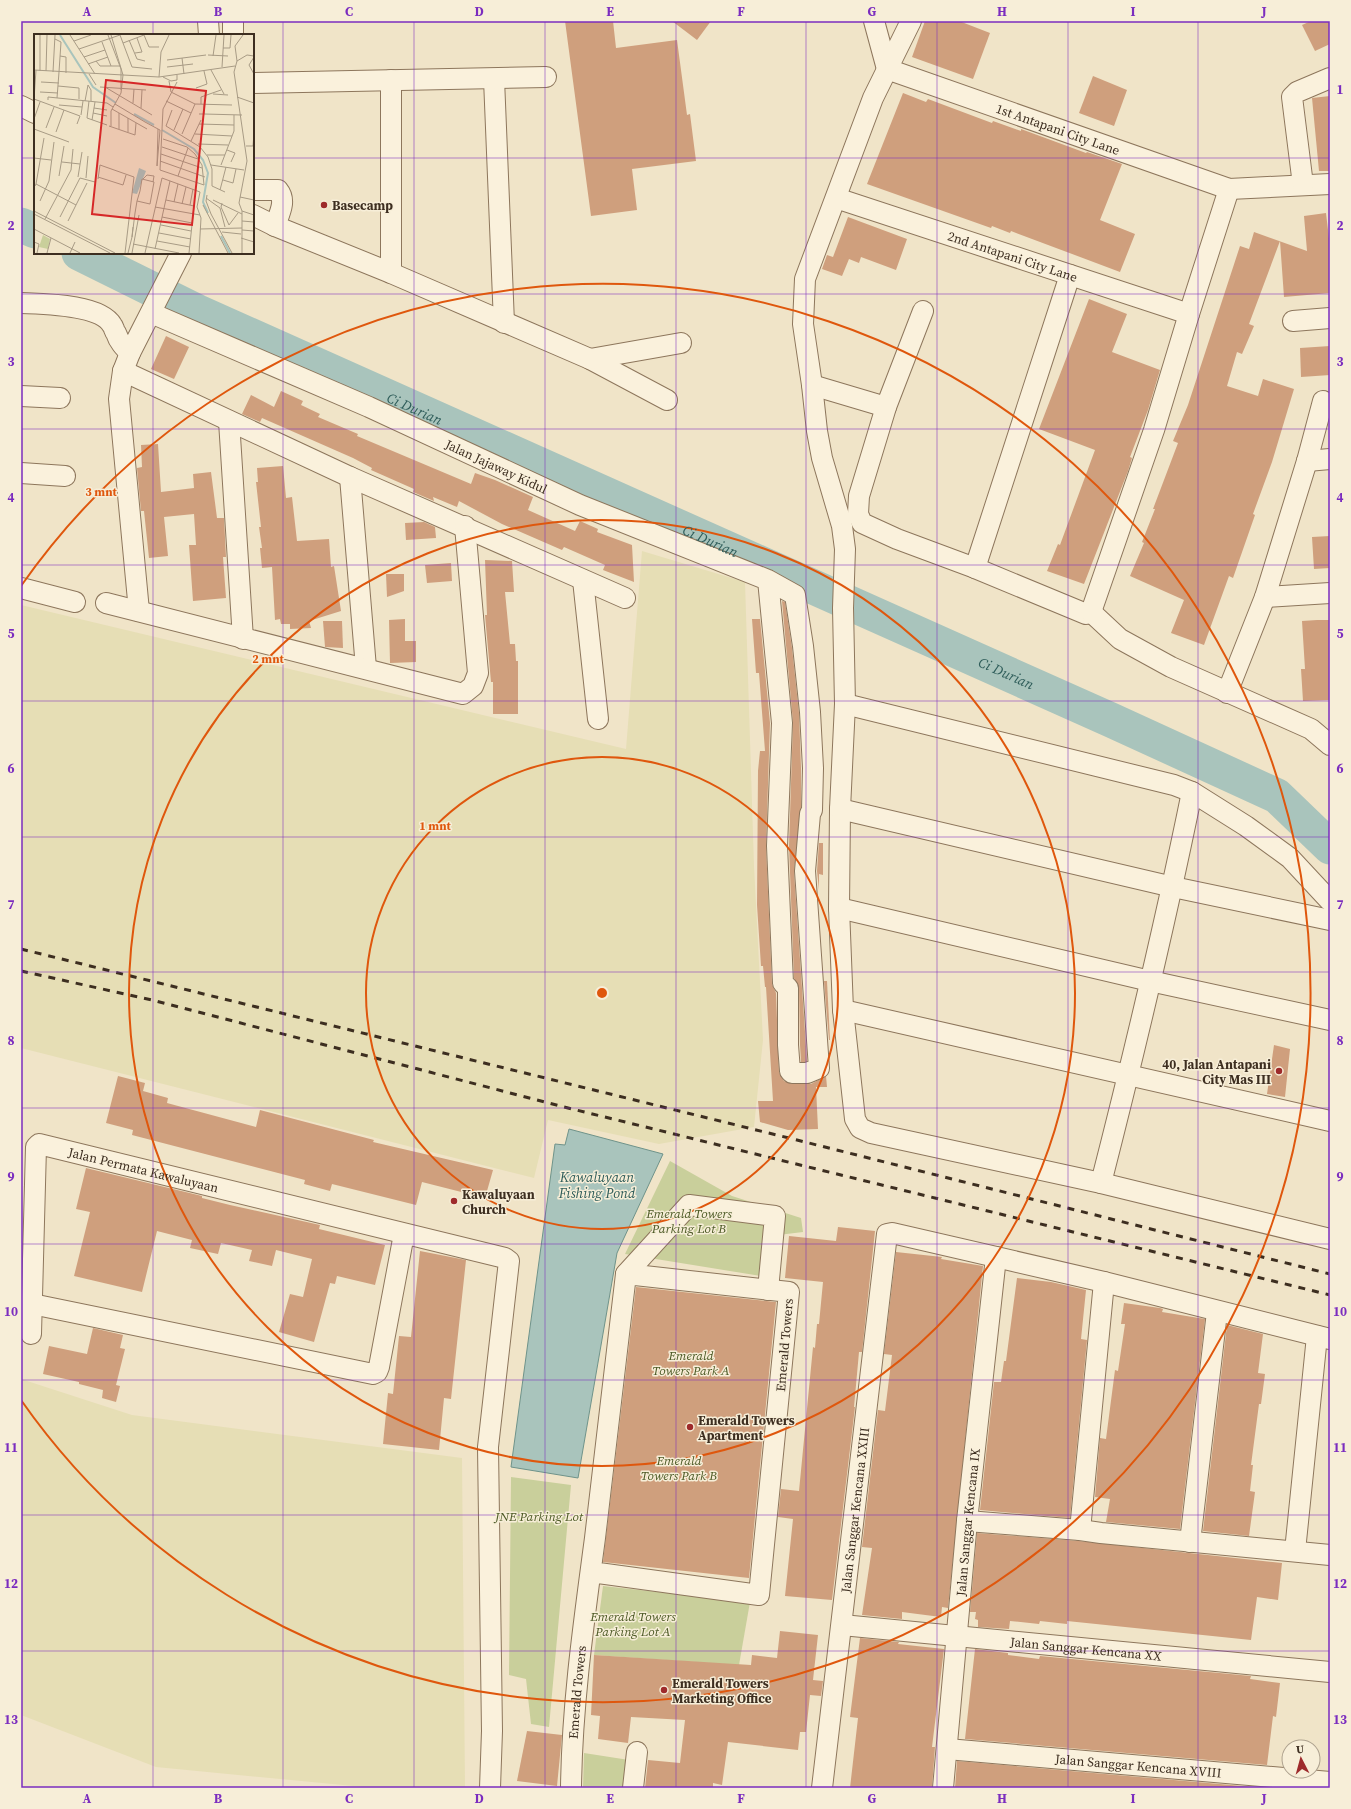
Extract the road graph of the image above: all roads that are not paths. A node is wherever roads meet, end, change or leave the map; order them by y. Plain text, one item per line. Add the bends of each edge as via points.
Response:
1 (208, 21) edge
2 (233, 21) edge
3 (874, 21) edge
4 (911, 21) edge
5 (209, 34) edge
6 (234, 34) edge
7 (887, 69) junction
8 (546, 77) dead end
9 (1330, 78) edge
10 (494, 79) junction
11 (391, 80) junction
12 (254, 83) edge
13 (34, 97) edge
14 (21, 98) edge
15 (21, 106) edge
16 (34, 112) edge
17 (1330, 184) edge
18 (1303, 185) junction
19 (254, 190) edge
20 (1229, 190) junction
21 (836, 198) junction
22 (254, 216) edge
23 (274, 226) junction
24 (177, 259) edge
25 (391, 273) junction
26 (1070, 275) junction
27 (21, 304) edge
28 (152, 311) junction
29 (924, 311) dead end
30 (1189, 314) junction
31 (1330, 318) edge
32 (1294, 321) dead end
33 (504, 323) junction
34 (681, 343) dead end
35 (130, 353) junction
36 (590, 359) junction
37 (123, 371) junction
38 (812, 385) junction
39 (21, 396) edge
40 (60, 398) dead end
41 (667, 400) dead end
42 (1323, 401) dead end
43 (886, 406) junction
44 (229, 421) junction
45 (1330, 459) edge
46 (1307, 460) junction
47 (21, 474) edge
48 (65, 476) dead end
49 (350, 477) junction
50 (465, 526) junction
51 (975, 568) junction
52 (583, 580) junction
53 (768, 580) junction
54 (21, 588) edge
55 (1330, 593) edge
56 (1265, 597) junction
57 (625, 598) dead end
58 (75, 602) dead end
59 (106, 603) dead end
60 (139, 611) junction
61 (1091, 612) junction
62 (243, 639) junction
63 (366, 668) junction
64 (1228, 693) junction
65 (845, 704) junction
66 (598, 719) dead end
67 (1321, 728) edge
68 (1330, 745) edge
69 (1192, 792) junction
70 (840, 809) junction
71 (1173, 886) junction
72 (1330, 901) edge
73 (839, 908) junction
74 (1330, 920) edge
75 (1150, 981) junction
76 (843, 1010) junction
77 (1330, 1020) edge
78 (1129, 1075) junction
79 (1330, 1121) edge
80 (1101, 1184) junction
81 (404, 1234) junction
82 (1330, 1239) edge
83 (996, 1256) junction
84 (626, 1274) junction
85 (1104, 1282) junction
86 (768, 1290) junction
87 (32, 1304) junction
88 (1217, 1312) junction
89 (30, 1334) dead end
90 (1324, 1337) edge
91 (967, 1521) junction
92 (1080, 1530) junction
93 (1190, 1542) junction
94 (1295, 1551) junction
95 (1330, 1555) edge
96 (591, 1572) junction
97 (842, 1625) junction
98 (956, 1636) junction
99 (1330, 1672) edge
100 (947, 1749) junction
101 (637, 1752) dead end
102 (1330, 1782) edge
103 (490, 1788) edge
104 (571, 1788) edge
105 (634, 1788) edge
106 (822, 1788) edge
107 (943, 1788) edge

1 - 5 street
2 - 6 street
3 - 7 street
4 - 7 street
7 - 20 street, 1st Antapani City Lane
7 - 21 street via 873,98
8 - 10 street
9 - 18 street via 1297,92 1292,98
10 - 11 street
10 - 33 street
11 - 12 street
11 - 25 street
13 - 14 street
15 - 16 street
17 - 18 street
18 - 20 street
19 - 23 street via 278,190 282,195
20 - 30 street
21 - 26 street, 2nd Antapani City Lane
21 - 38 street via 805,279 803,324
22 - 23 street
23 - 25 street
24 - 28 street
25 - 33 street
26 - 30 street, 2nd Antapani City Lane
26 - 51 street
27 - 35 street via 49,304 89,311 104,317 112,325 120,343
28 - 35 street
28 - 53 street, Jalan Jajaway Kidul via 369,407 580,505
29 - 43 street
30 - 61 street via 1154,430
31 - 32 street
33 - 36 street
34 - 36 street
35 - 37 street
36 - 41 street
37 - 44 street
37 - 60 street via 119,400
38 - 43 street
38 - 65 street via 822,458 842,526 845,549
39 - 40 street
42 - 46 street
43 - 51 street via 859,496 858,514 862,523
44 - 49 street
44 - 62 street
45 - 46 street
46 - 56 street
47 - 48 street
49 - 50 street
49 - 63 street
50 - 52 street
50 - 63 street via 478,673 473,686 464,694
51 - 61 street via 1086,614
52 - 57 street
52 - 66 street
53 - 53 street, Jalan Jajaway Kidul via 795,595 804,646 813,768 812,810 805,871 819,1068 807,1073 790,1071 788,988 783,983 778,892 778,806 782,723
54 - 58 street
55 - 56 street
56 - 64 street
59 - 60 street
60 - 62 street
61 - 64 street via 1120,638 1171,667
62 - 63 street
64 - 67 street
65 - 69 street via 1174,784
65 - 70 street
67 - 68 street
69 - 71 street
69 - 72 street via 1290,858
70 - 71 street
70 - 73 street
71 - 74 street
71 - 75 street
73 - 75 street
73 - 76 street
75 - 77 street
75 - 78 street
76 - 78 street
76 - 80 street via 855,1119 860,1128 871,1133
78 - 79 street
78 - 80 street
80 - 82 street
81 - 87 street via 379,1367 377,1372 372,1374
81 - 87 street, Jalan Permata Kawaluyaan via 38,1144
81 - 103 street, Jalan Permata Kawaluyaan via 505,1258 510,1266 488,1447 492,1731
83 - 85 street
83 - 91 street, Jalan Sanggar Kencana IX
83 - 97 street, Jalan Sanggar Kencana XXIII via 889,1233 885,1236
84 - 86 street, Emerald Towers
84 - 86 street via 689,1205 775,1216
84 - 96 street, Emerald Towers
85 - 88 street
85 - 92 street
86 - 96 street, Emerald Towers via 789,1292 759,1594
87 - 89 street, Jalan Permata Kawaluyaan
88 - 90 street
88 - 93 street
90 - 94 street
91 - 92 street
91 - 98 street, Jalan Sanggar Kencana IX
92 - 93 street
93 - 94 street
94 - 95 street
96 - 104 street, Emerald Towers via 572,1736
97 - 98 street, Jalan Sanggar Kencana XX
97 - 106 street, Jalan Sanggar Kencana XXIII
98 - 99 street, Jalan Sanggar Kencana XX
98 - 100 street, Jalan Sanggar Kencana IX
100 - 102 street, Jalan Sanggar Kencana XVIII
100 - 107 street, Jalan Sanggar Kencana IX
101 - 105 street

